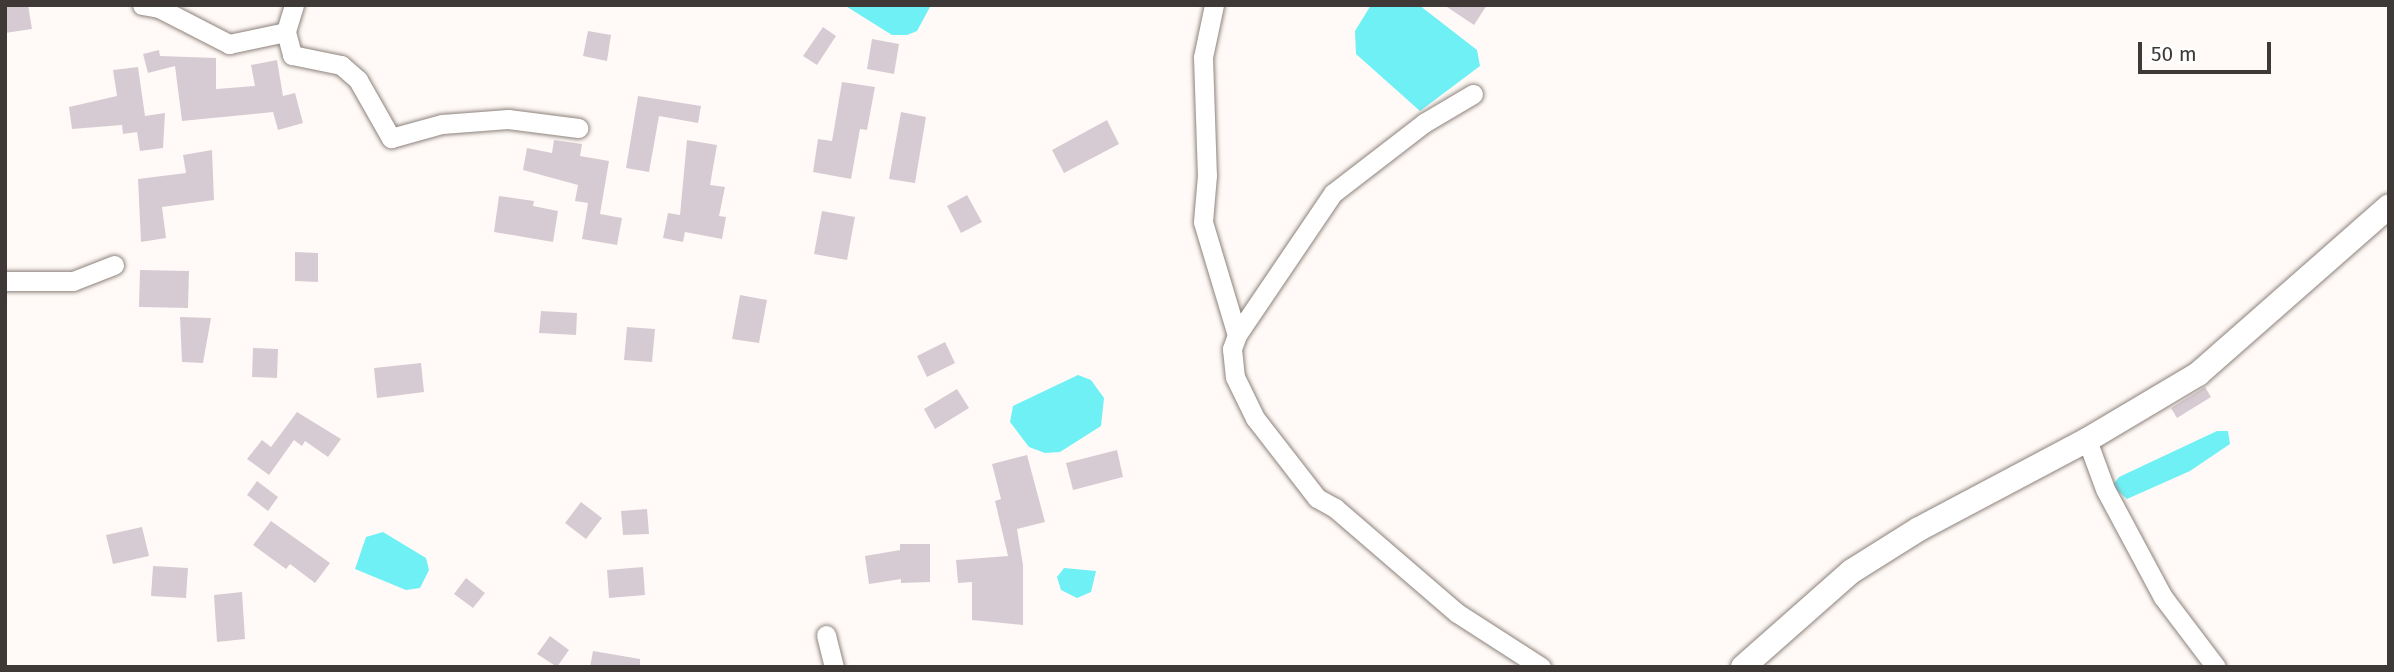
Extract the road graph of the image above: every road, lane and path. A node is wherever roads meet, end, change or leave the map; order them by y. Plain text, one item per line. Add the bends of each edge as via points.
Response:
1 (142, 5) edge
2 (294, 5) edge
3 (1214, 5) edge
4 (286, 32) junction
5 (1473, 94) dead end
6 (578, 128) dead end
7 (2389, 206) edge
8 (114, 265) dead end
9 (5, 281) edge
10 (1237, 335) junction
11 (2087, 440) junction
12 (826, 635) dead end
13 (834, 667) edge
14 (1541, 667) edge
15 (1743, 667) edge
16 (2216, 667) edge

1 - 4 street via 159,8 229,44
2 - 4 street
3 - 10 street via 1203,57 1207,175 1203,222
4 - 6 street via 292,55 341,65 358,80 391,138 442,124 508,119
5 - 10 street via 1343,181
7 - 11 street via 2198,374
8 - 9 street via 73,281
10 - 14 street via 1232,349 1235,377 1255,418 1287,453 1307,488 1457,612
11 - 15 street via 1919,529 1852,571
11 - 16 street via 2105,489 2163,597
12 - 13 street

